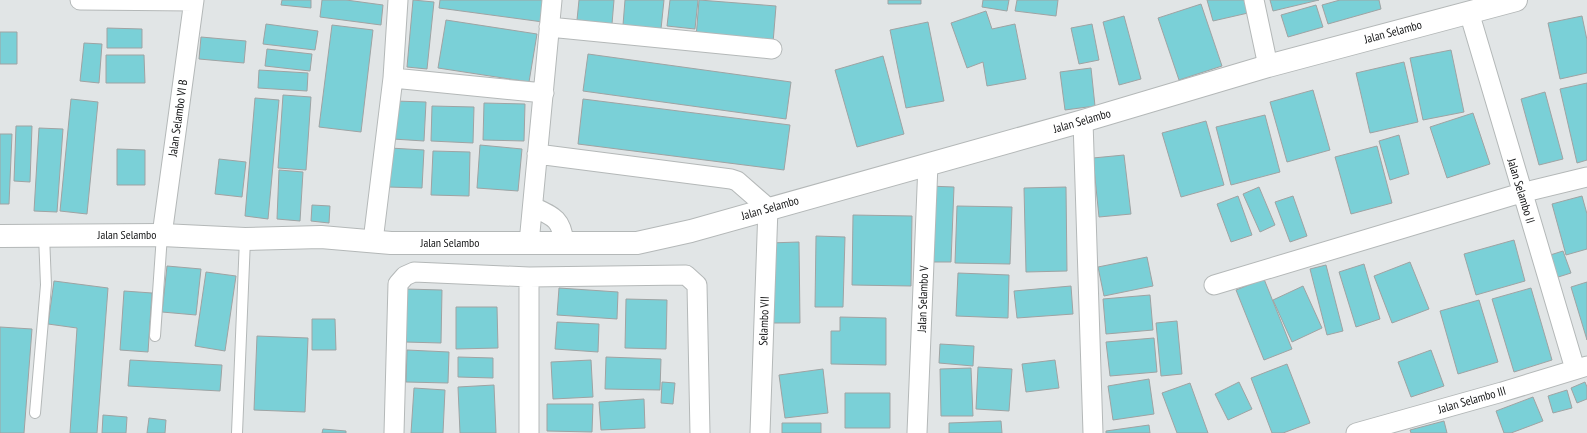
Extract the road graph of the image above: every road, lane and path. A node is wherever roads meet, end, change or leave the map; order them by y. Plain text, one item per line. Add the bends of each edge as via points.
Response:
1 (80, 0) edge
2 (398, 0) edge
3 (552, 0) edge
4 (1254, 0) edge
5 (1516, 0) edge
6 (194, 1) edge
7 (1469, 12) junction
8 (549, 27) junction
9 (772, 49) dead end
10 (1268, 66) junction
11 (392, 78) junction
12 (544, 93) junction
13 (1083, 122) junction
14 (537, 154) junction
15 (928, 164) junction
16 (1587, 177) edge
17 (1521, 193) junction
18 (533, 207) junction
19 (768, 208) junction
20 (44, 235) junction
21 (162, 235) junction
22 (0, 236) edge
23 (245, 239) junction
24 (374, 241) junction
25 (529, 243) junction
26 (564, 243) junction
27 (529, 277) junction
28 (1214, 285) dead end
29 (155, 336) dead end
30 (1581, 367) edge
31 (35, 413) dead end
32 (237, 433) edge
33 (394, 433) edge
34 (529, 433) edge
35 (700, 433) edge
36 (760, 433) edge
37 (918, 433) edge
38 (1093, 433) edge
39 (1356, 433) edge

1 - 6 street
2 - 11 street
3 - 8 street
4 - 10 street
5 - 7 street, Jalan Selambo
6 - 21 street, Jalan Selambo VI B
7 - 10 street, Jalan Selambo
7 - 17 street, Jalan Selambo II
8 - 9 street
8 - 12 street
10 - 13 street, Jalan Selambo
11 - 12 street
11 - 24 street
12 - 14 street
13 - 15 street, Jalan Selambo
13 - 38 street
14 - 18 street
14 - 19 street via 731,179 737,181
15 - 19 street, Jalan Selambo
15 - 37 street, Jalan Selambo V
16 - 17 street
17 - 28 street
17 - 30 street, Jalan Selambo II
18 - 25 street
18 - 26 street via 552,216 563,230
19 - 26 street, Jalan Selambo via 691,231 637,243
19 - 36 street, Selambo VII
20 - 21 street, Jalan Selambo
20 - 22 street, Jalan Selambo
20 - 31 lane via 46,285
21 - 23 street, Jalan Selambo
21 - 29 lane
23 - 24 street, Jalan Selambo via 321,237
23 - 32 lane
24 - 25 street, Jalan Selambo
25 - 26 street, Jalan Selambo
27 - 33 street via 414,272 405,276 398,284
27 - 34 street
27 - 35 street via 686,275 697,285
30 - 39 street, Jalan Selambo III

